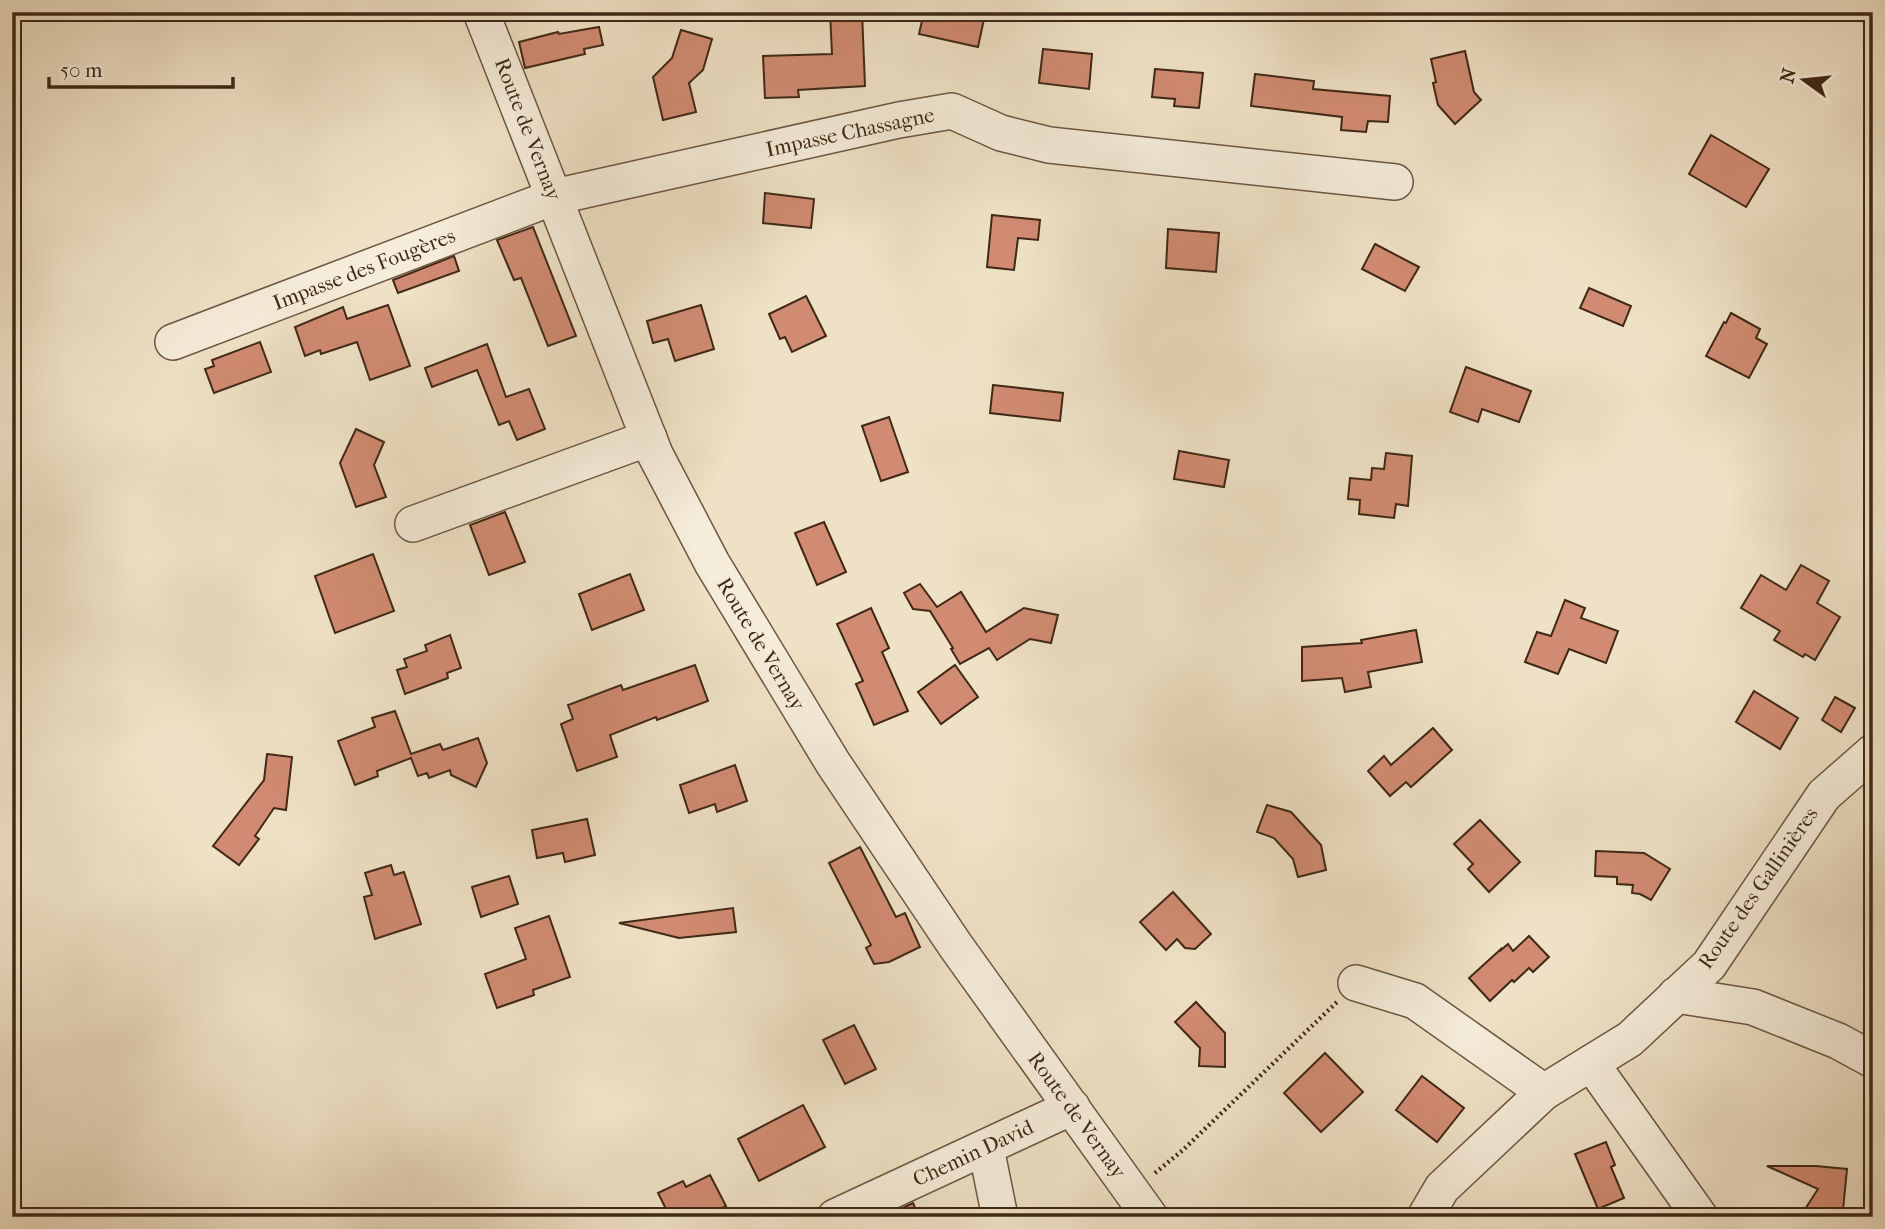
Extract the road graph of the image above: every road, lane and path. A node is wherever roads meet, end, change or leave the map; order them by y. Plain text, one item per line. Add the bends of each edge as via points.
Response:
1 (481, 12) edge
2 (1395, 182) dead end
3 (554, 197) junction
4 (173, 342) dead end
5 (649, 438) junction
6 (413, 524) dead end
7 (1873, 752) edge
8 (1356, 983) joint
9 (1676, 995) junction
10 (1873, 1060) edge
11 (1591, 1063) junction
12 (1544, 1092) junction
13 (1072, 1107) junction
14 (986, 1147) junction
15 (1141, 1204) edge
16 (835, 1217) edge
17 (1000, 1217) edge
18 (1425, 1217) edge
19 (1700, 1217) edge

1 - 3 street, Route de Vernay
2 - 3 street, Impasse Chassagne via 1049,145 1001,133 952,111
3 - 4 street, Impasse des Fougères
3 - 5 street, Route de Vernay
5 - 6 street
5 - 13 street, Route de Vernay via 712,563 833,764
7 - 9 street, Route des Gallinières via 1824,795 1709,965
8 - 12 street via 1415,1001
8 - 15 path via 1183,1150
9 - 10 street via 1753,1007
9 - 11 street, Route des Gallinières via 1630,1039
11 - 12 street, Route des Gallinières
11 - 19 street
12 - 18 street, Route des Gallinières via 1442,1188
13 - 14 street, Chemin David
13 - 15 street, Route de Vernay
14 - 16 street, Chemin David
14 - 17 street

